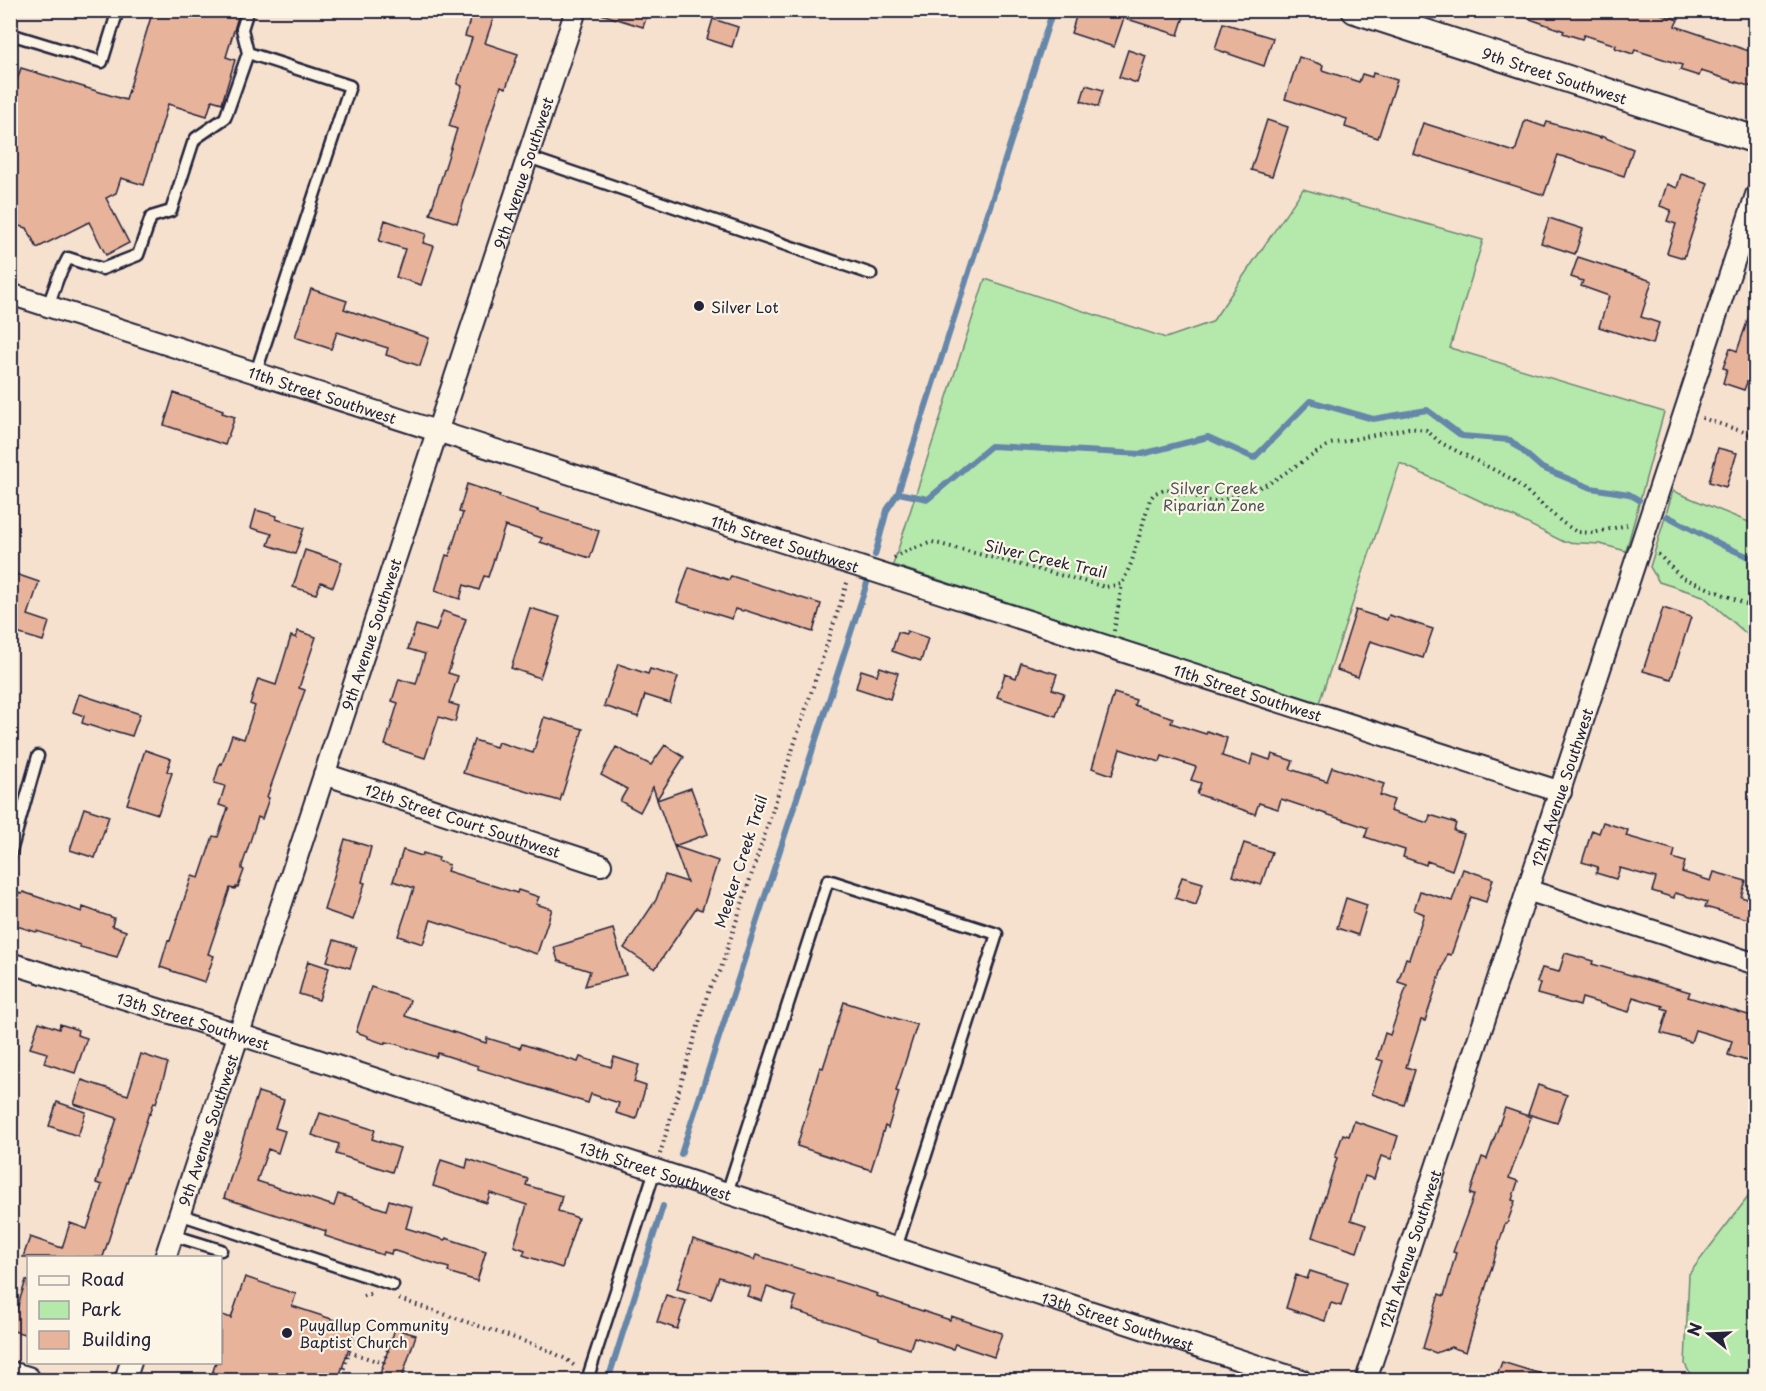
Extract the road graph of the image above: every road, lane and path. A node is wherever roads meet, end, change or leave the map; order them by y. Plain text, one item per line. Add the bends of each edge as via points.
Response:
1 (118, 10) edge
2 (248, 10) edge
3 (576, 10) edge
4 (1355, 10) edge
5 (10, 34) edge
6 (248, 53) junction
7 (1755, 140) edge
8 (528, 157) junction
9 (1755, 195) edge
10 (871, 274) dead end
11 (10, 294) edge
12 (48, 306) junction
13 (256, 372) junction
14 (1691, 414) dead end
15 (438, 430) junction
16 (1755, 436) edge
17 (1631, 524) dead end
18 (1651, 547) dead end
19 (886, 563) dead end
20 (850, 574) dead end
21 (1122, 584) junction
22 (1755, 608) edge
23 (1109, 647) junction
24 (39, 756) dead end
25 (324, 774) junction
26 (1561, 792) junction
27 (10, 855) edge
28 (601, 865) dead end
29 (1527, 890) junction
30 (10, 963) edge
31 (1755, 964) edge
32 (238, 1034) junction
33 (657, 1164) junction
34 (728, 1193) junction
35 (179, 1214) junction
36 (172, 1235) junction
37 (896, 1248) junction
38 (221, 1250) dead end
39 (165, 1256) edge
40 (393, 1285) dead end
41 (375, 1292) dead end
42 (363, 1296) dead end
43 (395, 1298) dead end
44 (357, 1328) dead end
45 (392, 1337) dead end
46 (349, 1352) junction
47 (386, 1354) junction
48 (376, 1360) junction
49 (384, 1362) junction
50 (130, 1364) edge
51 (10, 1375) edge
52 (587, 1379) edge
53 (27, 1380) edge
54 (125, 1380) edge
55 (340, 1380) edge
56 (378, 1380) edge
57 (1300, 1380) edge
58 (1366, 1380) edge

1 - 5 lane via 102,62
2 - 6 lane via 242,29
3 - 8 street, 9th Avenue Southwest
4 - 7 street, 9th Street Southwest
6 - 12 lane via 225,118 196,138 171,211 151,217 138,255 102,269 68,258
6 - 13 lane via 350,86
8 - 10 lane
8 - 15 street, 9th Avenue Southwest
9 - 26 street, 12th Avenue Southwest
11 - 12 street, 11th Street Southwest
12 - 13 street, 11th Street Southwest
13 - 15 street, 11th Street Southwest
14 - 16 path
15 - 23 street, 11th Street Southwest
15 - 25 street, 9th Avenue Southwest
17 - 21 path, Silver Creek Trail via 1593,533 1577,532 1512,479 1441,443 1426,430 1409,428 1330,444 1268,484 1219,501 1165,489 1155,493
18 - 22 path via 1681,577
19 - 21 path, Silver Creek Trail via 932,542 1106,587
20 - 33 path, Meeker Creek Trail via 720,971 708,989
21 - 23 path
23 - 26 street, 11th Street Southwest
24 - 27 lane
25 - 28 street, 12th Street Court Southwest
25 - 32 street, 9th Avenue Southwest
26 - 29 street, 12th Avenue Southwest
29 - 31 street
29 - 58 street, 12th Avenue Southwest
30 - 32 street, 13th Street Southwest
32 - 33 street, 13th Street Southwest
32 - 35 street, 9th Avenue Southwest
33 - 34 street, 13th Street Southwest
33 - 52 lane
34 - 37 street, 13th Street Southwest
34 - 37 lane via 828,880 997,934
35 - 36 street, 9th Avenue Southwest
35 - 40 lane
36 - 38 lane
36 - 39 street, 9th Avenue Southwest
37 - 57 street, 13th Street Southwest
41 - 42 path
43 - 52 path via 541,1347 566,1359
44 - 46 path
45 - 47 path
46 - 48 path
46 - 55 path
47 - 48 path
47 - 49 path
48 - 49 path
49 - 56 path
50 - 54 street
51 - 53 street

